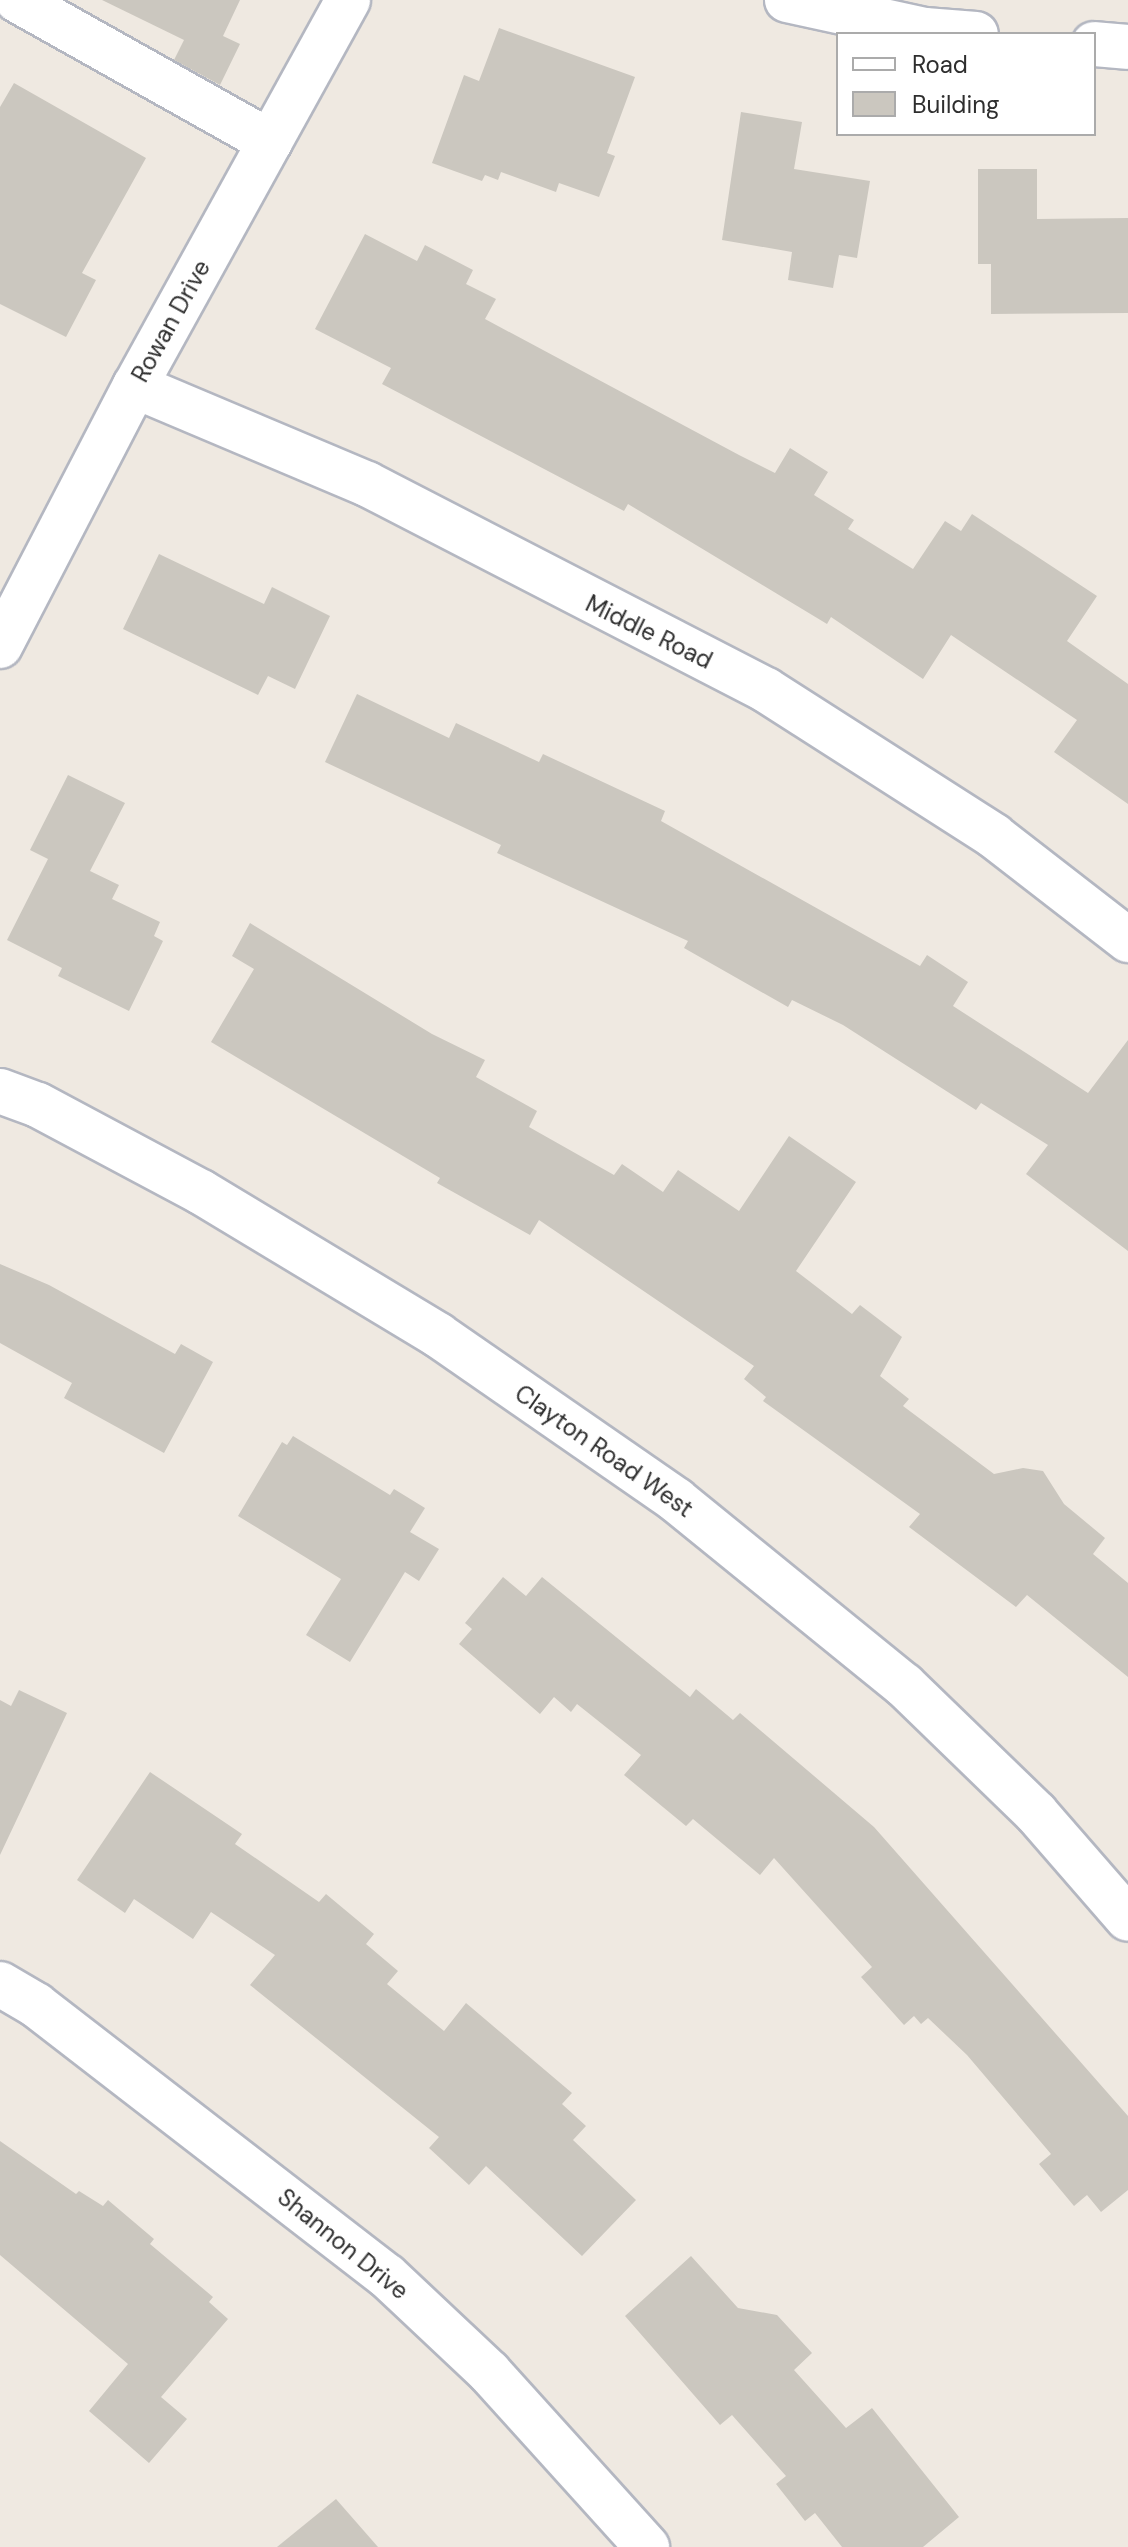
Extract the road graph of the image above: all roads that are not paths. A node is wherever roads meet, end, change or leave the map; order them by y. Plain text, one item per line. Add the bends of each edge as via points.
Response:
1 (17, 0) edge
2 (348, 0) edge
3 (787, 0) edge
4 (950, 32) edge
5 (1096, 44) edge
6 (1128, 47) edge
7 (270, 142) junction
8 (135, 386) junction
9 (0, 646) edge
10 (1128, 940) edge
11 (0, 1091) edge
12 (1128, 1919) edge
13 (0, 1984) edge
14 (647, 2547) edge

1 - 7 street
2 - 7 street, Rowan Drive
3 - 4 street
5 - 6 street
7 - 8 street, Rowan Drive
8 - 9 street, Rowan Drive
8 - 10 street, Middle Road via 367,484 586,602 766,690 994,836
11 - 12 street, Clayton Road West via 38,1105 201,1192 398,1311 676,1500 904,1685 1036,1813
13 - 14 street, Shannon Drive via 36,2005 387,2276 489,2372

